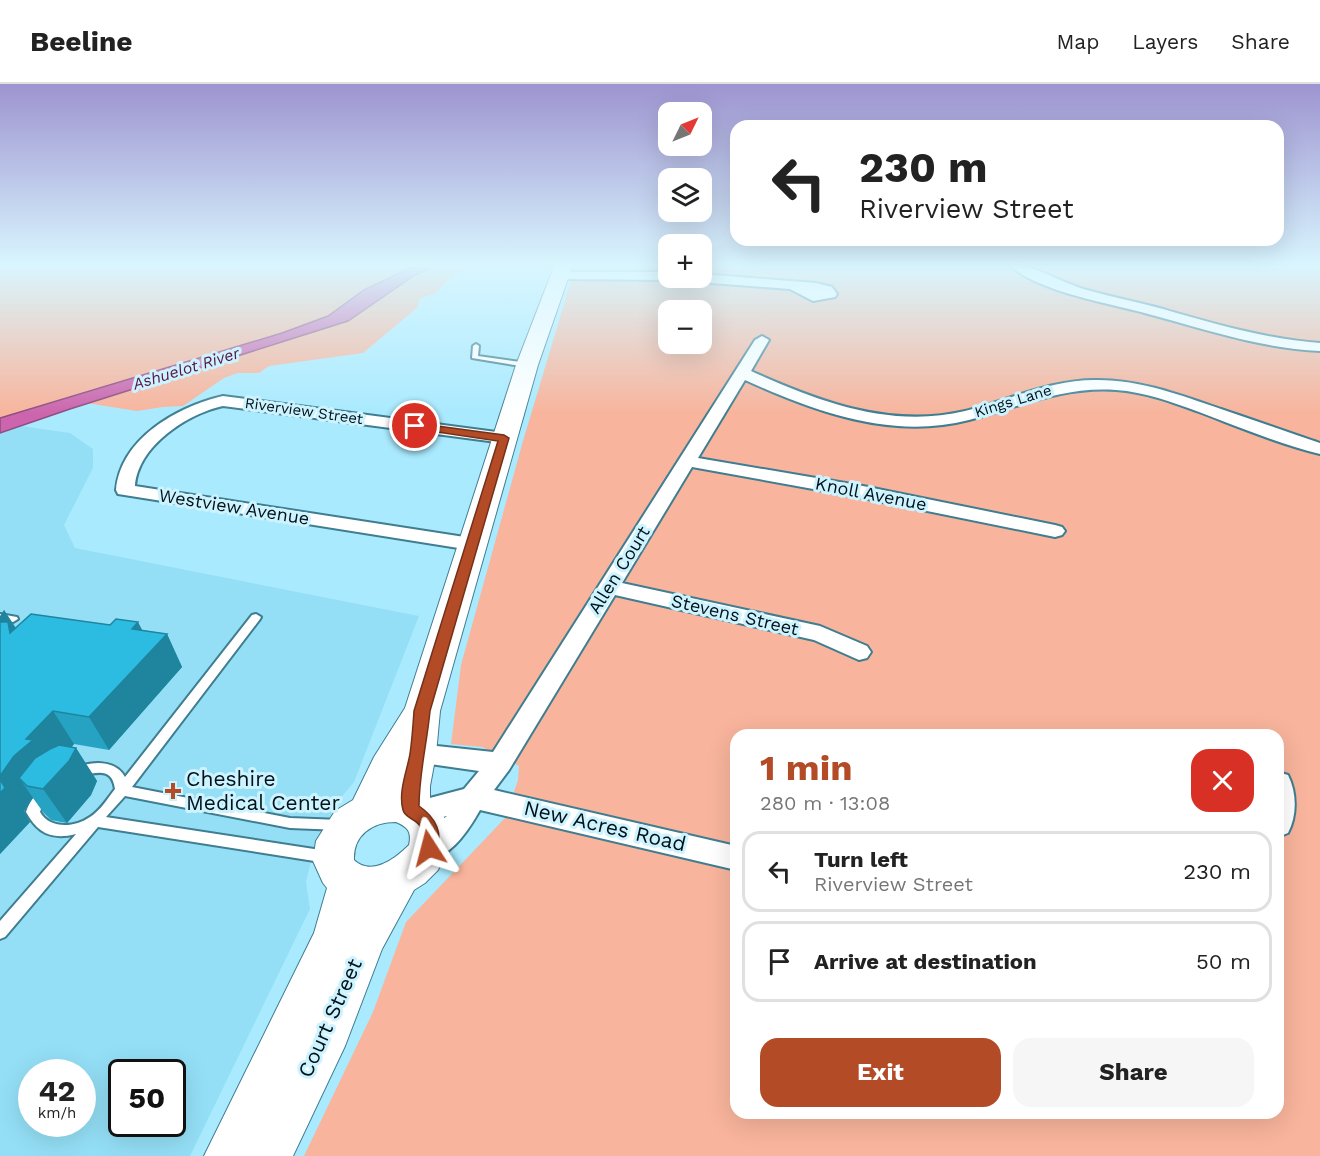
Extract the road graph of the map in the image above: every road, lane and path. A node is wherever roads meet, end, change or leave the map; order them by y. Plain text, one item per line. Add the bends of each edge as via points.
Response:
1 (546, 314) edge
2 (1164, 314) edge
3 (762, 340) dead end
4 (476, 346) dead end
5 (1320, 347) edge
6 (527, 365) junction
7 (742, 373) junction
8 (210, 403) joint
9 (504, 438) junction
10 (1320, 448) edge
11 (687, 461) junction
12 (1055, 531) dead end
13 (471, 544) junction
14 (608, 587) junction
15 (0, 617) edge
16 (256, 617) dead end
17 (0, 630) edge
18 (858, 652) dead end
19 (422, 711) junction
20 (418, 754) junction
21 (500, 763) junction
22 (122, 790) junction
23 (473, 798) junction
24 (95, 821) junction
25 (419, 823) junction
26 (349, 844) junction
27 (730, 857) edge
28 (397, 880) junction
29 (0, 931) edge
30 (230, 1156) edge
31 (266, 1156) edge

1 - 6 main road, Court Street
2 - 5 street via 1263,340
3 - 7 street, Allen Court
4 - 6 lane via 474,357
6 - 9 main road, Court Street
7 - 10 street, Kings Lane via 820,407 910,422 966,416 1051,389 1117,385 1172,397
7 - 11 street, Allen Court
8 - 9 street, Riverview Street via 236,402
8 - 13 street, Westview Avenue via 184,415 151,441 126,473 125,490
9 - 13 main road, Court Street
11 - 12 street, Knoll Avenue
11 - 14 street, Allen Court
13 - 19 main road, Court Street
14 - 18 street, Stevens Street via 820,634
14 - 21 street, Allen Court
15 - 17 lane via 13,619
16 - 22 lane
19 - 20 main road, Court Street
19 - 26 main road, Court Street via 387,767
20 - 21 street
20 - 25 main road, Court Street via 411,786
21 - 23 street, Allen Court
22 - 24 lane
22 - 24 lane via 122,780 115,772 99,767 83,769 62,780 36,803 33,812 37,822 47,829 77,830
22 - 26 lane via 290,823
23 - 25 street
23 - 25 street, Allen Court via 455,827
23 - 27 street, New Acres Road
24 - 26 lane
24 - 29 lane
25 - 26 main road via 390,806
25 - 28 main road, Court Street via 422,861
26 - 28 main road, Court Street via 364,886
26 - 30 main road, Court Street via 335,937
28 - 31 main road, Court Street via 363,941 328,1029

